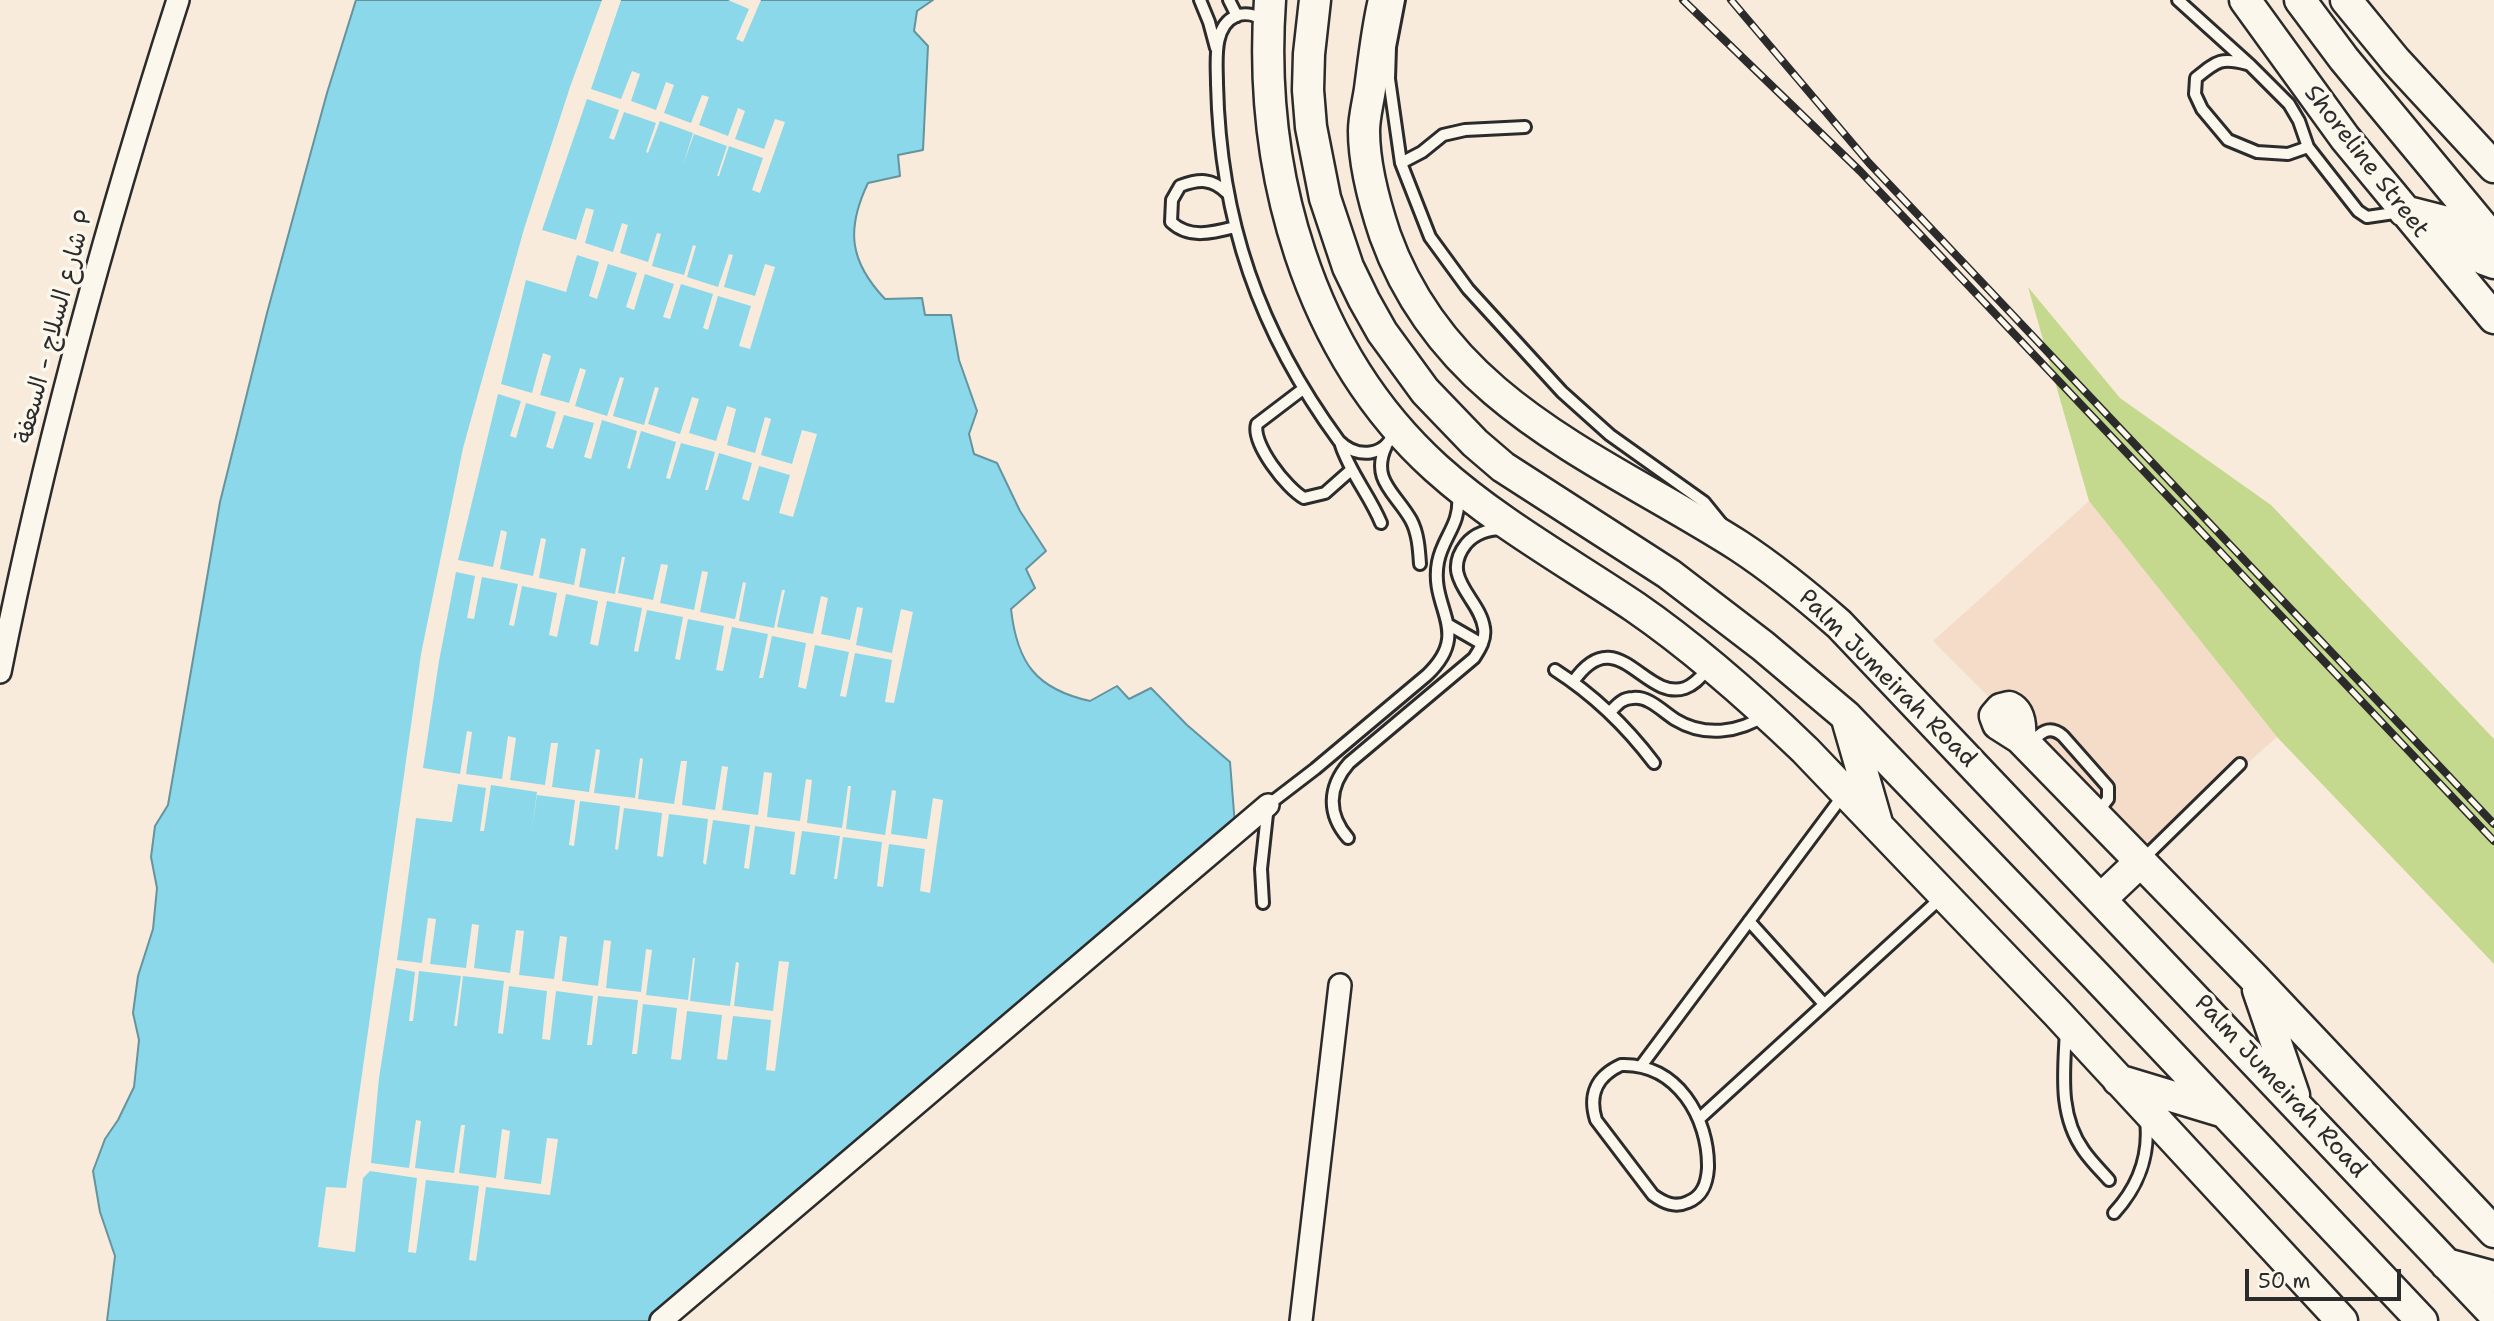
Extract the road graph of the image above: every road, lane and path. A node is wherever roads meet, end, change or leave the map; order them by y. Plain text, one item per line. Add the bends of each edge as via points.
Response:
1 (178, 0) edge
2 (1200, 0) edge
3 (1229, 0) edge
4 (1287, 0) edge
5 (1315, 0) edge
6 (1327, 0) edge
7 (1368, 0) edge
8 (1384, 0) edge
9 (1399, 0) edge
10 (2178, 0) edge
11 (2245, 0) edge
12 (2300, 0) edge
13 (2346, 0) edge
14 (1270, 13) edge
15 (1237, 16) junction
16 (1217, 51) junction
17 (1309, 54) junction
18 (2250, 65) junction
19 (1271, 107) junction
20 (1525, 127) dead end
21 (1364, 130) junction
22 (2308, 148) junction
23 (1401, 163) junction
24 (2494, 167) edge
25 (1227, 193) junction
26 (2404, 211) junction
27 (1235, 227) junction
28 (2494, 240) edge
29 (2494, 263) edge
30 (2494, 318) edge
31 (1303, 389) junction
32 (1390, 437) junction
33 (1339, 441) junction
34 (1351, 470) junction
35 (1457, 486) junction
36 (1381, 523) dead end
37 (1516, 529) junction
38 (1740, 547) junction
39 (1420, 564) dead end
40 (1449, 625) junction
41 (1482, 644) junction
42 (1712, 665) junction
43 (1555, 670) dead end
44 (0, 673) edge
45 (1573, 682) junction
46 (1610, 712) junction
47 (1767, 713) junction
48 (1846, 716) junction
49 (2024, 742) dead end
50 (1654, 763) dead end
51 (2241, 767) dead end
52 (1845, 792) junction
53 (1268, 805) junction
54 (1878, 827) junction
55 (1348, 838) dead end
56 (2143, 864) junction
57 (1943, 895) junction
58 (2101, 899) junction
59 (1263, 903) dead end
60 (1749, 922) junction
61 (2255, 979) junction
62 (1340, 985) dead end
63 (1824, 1004) junction
64 (2067, 1024) junction
65 (1641, 1066) junction
66 (2117, 1080) junction
67 (2298, 1105) junction
68 (2145, 1110) junction
69 (2226, 1112) junction
70 (1700, 1118) junction
71 (2109, 1180) dead end
72 (2114, 1213) dead end
73 (2494, 1232) edge
74 (2446, 1264) junction
75 (2379, 1276) junction
76 (2494, 1277) edge
77 (2494, 1314) edge
78 (661, 1321) edge
79 (1301, 1321) edge
80 (2342, 1321) edge
81 (2396, 1321) edge
82 (2422, 1321) edge

1 - 44 street, شارع السلاج - السعفة P via 72,357
2 - 16 lane
3 - 15 lane
4 - 19 main road
5 - 17 main road
6 - 17 lane
7 - 21 main road via 1361,49
8 - 21 main road, Palm Jumeirah Road
9 - 23 lane via 1389,79
10 - 18 lane
11 - 26 main road, Shoreline Street
12 - 28 main road, Shoreline Street
13 - 24 main road
14 - 15 lane
14 - 19 main road
15 - 16 lane via 1224,27
16 - 25 lane
17 - 48 main road via 1311,127 1335,233 1382,332 1425,391 1503,467 1669,574
18 - 22 lane via 2289,104
18 - 22 lane via 2229,59 2196,78 2195,94 2202,108 2228,140 2257,152 2288,154
19 - 32 main road via 1287,211 1308,277
20 - 23 lane via 1443,135
21 - 38 main road, Palm Jumeirah Road via 1378,213 1392,253 1416,300 1460,357 1488,387 1552,436
22 - 26 lane via 2367,217
23 - 38 lane via 1430,237 1468,289 1562,392 1610,435 1704,502
25 - 27 lane
25 - 27 lane via 1211,182 1180,186 1172,200 1171,222 1187,233 1208,234
26 - 29 main road via 2451,223 2483,259
26 - 30 main road, Shoreline Street
27 - 31 lane via 1262,310
31 - 33 lane
31 - 34 lane via 1257,424 1260,444 1285,482 1304,498 1325,494
32 - 33 lane via 1366,454 1347,449
32 - 35 main road
32 - 39 lane via 1380,466 1382,477 1412,521
33 - 34 lane
34 - 36 lane
35 - 37 main road
35 - 40 lane via 1459,510 1440,553 1437,576
37 - 41 lane via 1480,532 1462,549 1458,561 1461,585 1485,627
37 - 42 main road via 1638,609
38 - 58 main road, Palm Jumeirah Road via 1846,631
40 - 41 lane
40 - 53 lane via 1437,665
41 - 55 lane via 1469,664 1339,774 1333,814
42 - 45 lane via 1696,682 1678,689 1660,685 1624,663 1599,658 1586,665
42 - 47 main road
43 - 45 lane
45 - 46 lane
46 - 47 lane via 1622,701 1643,698 1678,722 1717,731 1742,727
46 - 50 lane
47 - 52 main road
48 - 54 main road
48 - 69 main road
49 - 56 main road
51 - 56 lane
52 - 54 main road
52 - 60 lane
53 - 59 lane via 1261,869
53 - 78 street
54 - 57 main road
56 - 58 main road
56 - 61 main road
57 - 63 lane
57 - 64 main road
58 - 67 main road, Palm Jumeirah Road
60 - 63 lane
60 - 65 lane
61 - 67 main road
61 - 73 main road
62 - 79 street
63 - 70 lane
64 - 66 main road
64 - 71 lane via 2067,1116 2084,1150
65 - 70 lane via 1673,1083
65 - 70 lane via 1622,1065 1609,1071 1599,1080 1592,1106 1596,1120 1661,1201 1682,1205 1692,1201 1706,1184 1708,1146
66 - 68 main road
66 - 69 main road
67 - 74 main road, Palm Jumeirah Road
68 - 72 lane via 2140,1172
68 - 80 main road
69 - 75 main road
74 - 76 main road
74 - 77 main road, Palm Jumeirah Road
75 - 81 main road
75 - 82 main road

